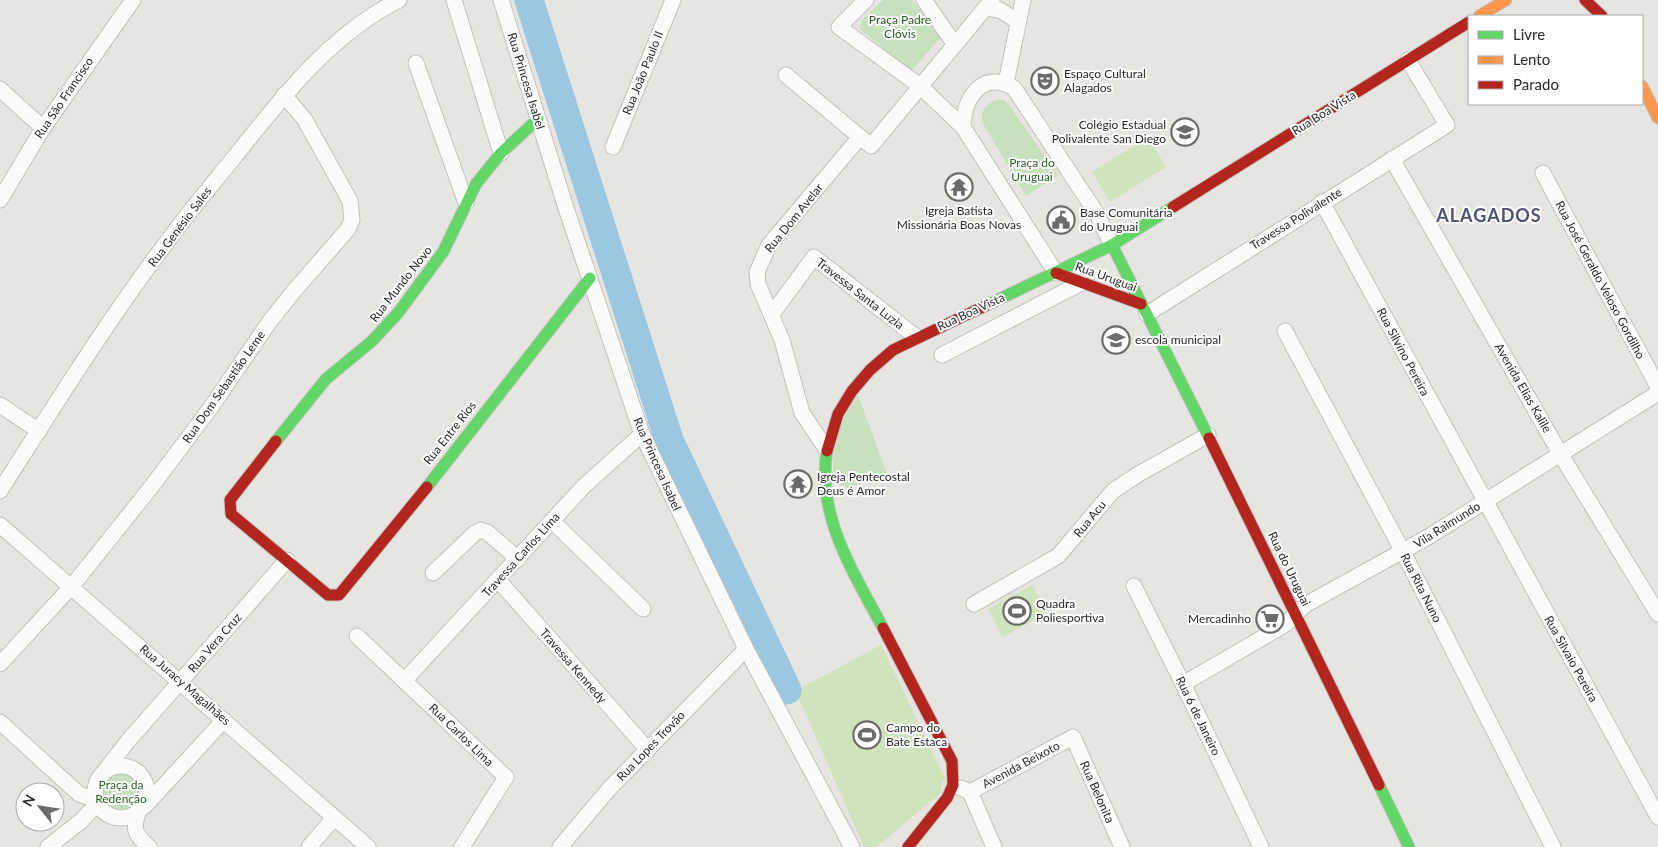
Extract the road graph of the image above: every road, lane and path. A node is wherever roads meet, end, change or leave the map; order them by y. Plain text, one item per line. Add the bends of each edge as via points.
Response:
1 (133, 0) edge
2 (399, 0) edge
3 (454, 0) edge
4 (501, 0) edge
5 (673, 0) edge
6 (866, 0) edge
7 (924, 0) edge
8 (1023, 0) edge
9 (1506, 0) edge
10 (1585, 0) edge
11 (989, 4) edge
12 (1481, 15) edge
13 (1601, 15) edge
14 (1017, 22) junction
15 (1468, 23) edge
16 (955, 45) junction
17 (1408, 60) junction
18 (416, 62) dead end
19 (786, 74) dead end
20 (1006, 83) junction
21 (920, 86) junction
22 (1643, 88) edge
23 (0, 89) edge
24 (284, 95) junction
25 (1658, 118) edge
26 (538, 119) junction
27 (963, 127) junction
28 (42, 128) junction
29 (860, 137) junction
30 (613, 147) dead end
31 (501, 153) junction
32 (1392, 159) junction
33 (1543, 173) dead end
34 (0, 200) edge
35 (1322, 202) junction
36 (466, 203) junction
37 (1112, 245) junction
38 (1056, 273) junction
39 (590, 278) junction
40 (1081, 283) junction
41 (1144, 309) junction
42 (772, 314) junction
43 (1285, 331) dead end
44 (916, 338) junction
45 (942, 355) dead end
46 (1658, 386) edge
47 (1658, 393) edge
48 (0, 405) edge
49 (39, 431) junction
50 (642, 434) junction
51 (1208, 435) junction
52 (826, 447) junction
53 (1561, 455) junction
54 (0, 492) edge
55 (1484, 501) junction
56 (552, 521) junction
57 (0, 525) edge
58 (1403, 552) junction
59 (518, 559) junction
60 (288, 560) junction
61 (433, 573) dead end
62 (498, 581) junction
63 (72, 586) junction
64 (1134, 586) dead end
65 (974, 604) dead end
66 (643, 609) dead end
67 (1296, 614) junction
68 (1658, 614) edge
69 (357, 636) dead end
70 (746, 649) junction
71 (0, 664) edge
72 (404, 681) junction
73 (180, 682) junction
74 (1183, 684) junction
75 (224, 720) junction
76 (0, 722) edge
77 (1073, 737) joint
78 (648, 750) junction
79 (104, 772) junction
80 (953, 785) junction
81 (970, 792) junction
82 (99, 806) junction
83 (138, 816) junction
84 (1658, 817) edge
85 (334, 818) junction
86 (48, 847) edge
87 (149, 847) edge
88 (309, 847) edge
89 (368, 847) edge
90 (462, 847) edge
91 (560, 847) edge
92 (852, 847) edge
93 (908, 847) edge
94 (994, 847) edge
95 (1122, 847) edge
96 (1260, 847) edge
97 (1409, 847) edge
98 (1553, 847) edge

1 - 28 street, Rua São Francisco
2 - 24 street, Rua Genésio Sales via 350,30
3 - 31 street
4 - 26 street, Rua Princesa Isabel
5 - 30 street, Rua João Paulo II
6 - 21 street via 839,27
7 - 16 street
8 - 14 street
9 - 12 street
10 - 13 street
11 - 14 street
11 - 16 street
14 - 20 street
15 - 17 street, Rua Boa Vista
16 - 21 street
17 - 32 street, Travessa Polivalente via 1447,125
17 - 37 street, Rua Boa Vista
18 - 36 street
19 - 29 street
20 - 27 street via 993,82 972,93 964,113
20 - 37 street via 1022,97 1097,214
21 - 27 street
21 - 29 street via 871,146
22 - 25 street
23 - 28 street
24 - 49 street, Rua Genésio Sales via 172,234
24 - 63 street, Rua Dom Sebastião Leme via 310,128 350,201 352,220 348,229 294,291 209,410
26 - 31 street, Rua Mundo Novo
26 - 39 street, Rua Princesa Isabel
27 - 38 street
28 - 34 street, Rua São Francisco
29 - 42 street, Rua Dom Avelar via 762,258 757,272 758,284
31 - 36 street, Rua Mundo Novo via 476,184
32 - 35 street, Travessa Polivalente
32 - 53 street, Avenida Elias Kalile
33 - 46 street, Rua José Geraldo Veloso Gordilho
35 - 41 street, Travessa Polivalente
35 - 55 street, Rua Silvino Pereira
36 - 60 street, Rua Mundo Novo via 443,252 398,313 372,341 326,379 230,500 231,514
37 - 38 street, Rua Boa Vista
37 - 41 street, Rua Uruguai
38 - 40 street, Rua Uruguai
38 - 44 street, Rua Boa Vista
39 - 50 street, Rua Princesa Isabel
39 - 60 street, Rua Entre Rios via 345,591 339,595 328,595
40 - 41 street, Rua Uruguai
40 - 45 street, Rua Boa Vista
41 - 51 street, Rua do Uruguai
42 - 44 street, Travessa Santa Luzia via 814,256
42 - 52 street, Rua Dom Avelar via 802,413
43 - 58 street, Rua Rita Nuno
44 - 52 street, Rua Boa Vista via 882,358 861,379 833,422
47 - 53 street, Vila Raimundo
48 - 49 street
49 - 54 street, Rua Genésio Sales
50 - 56 street, Travessa Carlos Lima via 605,466
50 - 70 street, Rua Princesa Isabel
51 - 65 street, Rua Acu via 1112,492 1058,556
51 - 67 street, Rua do Uruguai
52 - 80 street, Rua Boa Vista via 824,488 830,521 952,761
53 - 55 street, Vila Raimundo
53 - 68 street, Avenida Elias Kalile
55 - 58 street, Vila Raimundo
55 - 84 street, Rua Silvaio Pereira
56 - 59 street, Travessa Carlos Lima
56 - 66 street
57 - 63 street, Rua Juracy Magalhães
58 - 67 street, Vila Raimundo via 1306,605
58 - 98 street, Rua Rita Nuno
59 - 61 street via 481,530
59 - 62 street, Travessa Carlos Lima
60 - 73 street, Rua Vera Cruz
62 - 72 street, Travessa Carlos Lima
62 - 78 street, Travessa Kennedy
63 - 71 street, Rua Dom Sebastião Leme
63 - 73 street, Rua Juracy Magalhães
64 - 74 street, Rua 6 de Janeiro
67 - 74 street, Vila Raimundo via 1286,624
67 - 97 street, Rua do Uruguai
69 - 72 street, Rua Carlos Lima
70 - 78 street, Rua Lopes Trovão
70 - 92 street, Rua Princesa Isabel
72 - 90 street, Rua Carlos Lima via 506,777
73 - 75 street, Rua Juracy Magalhães
73 - 79 street, Rua Vera Cruz
74 - 96 street, Rua 6 de Janeiro
75 - 83 street
75 - 85 street, Rua Juracy Magalhães
76 - 82 street via 79,794
77 - 81 street, Avenida Beixoto
77 - 95 street, Rua Belonita
78 - 91 street, Rua Lopes Trovão via 609,789
79 - 82 street via 96,787
79 - 83 street via 122,766 140,773 148,790 147,800
80 - 81 street
80 - 93 street via 947,798
81 - 94 street
82 - 83 street via 122,819
82 - 86 street
83 - 87 street via 137,836
85 - 88 street
85 - 89 street, Rua Juracy Magalhães

